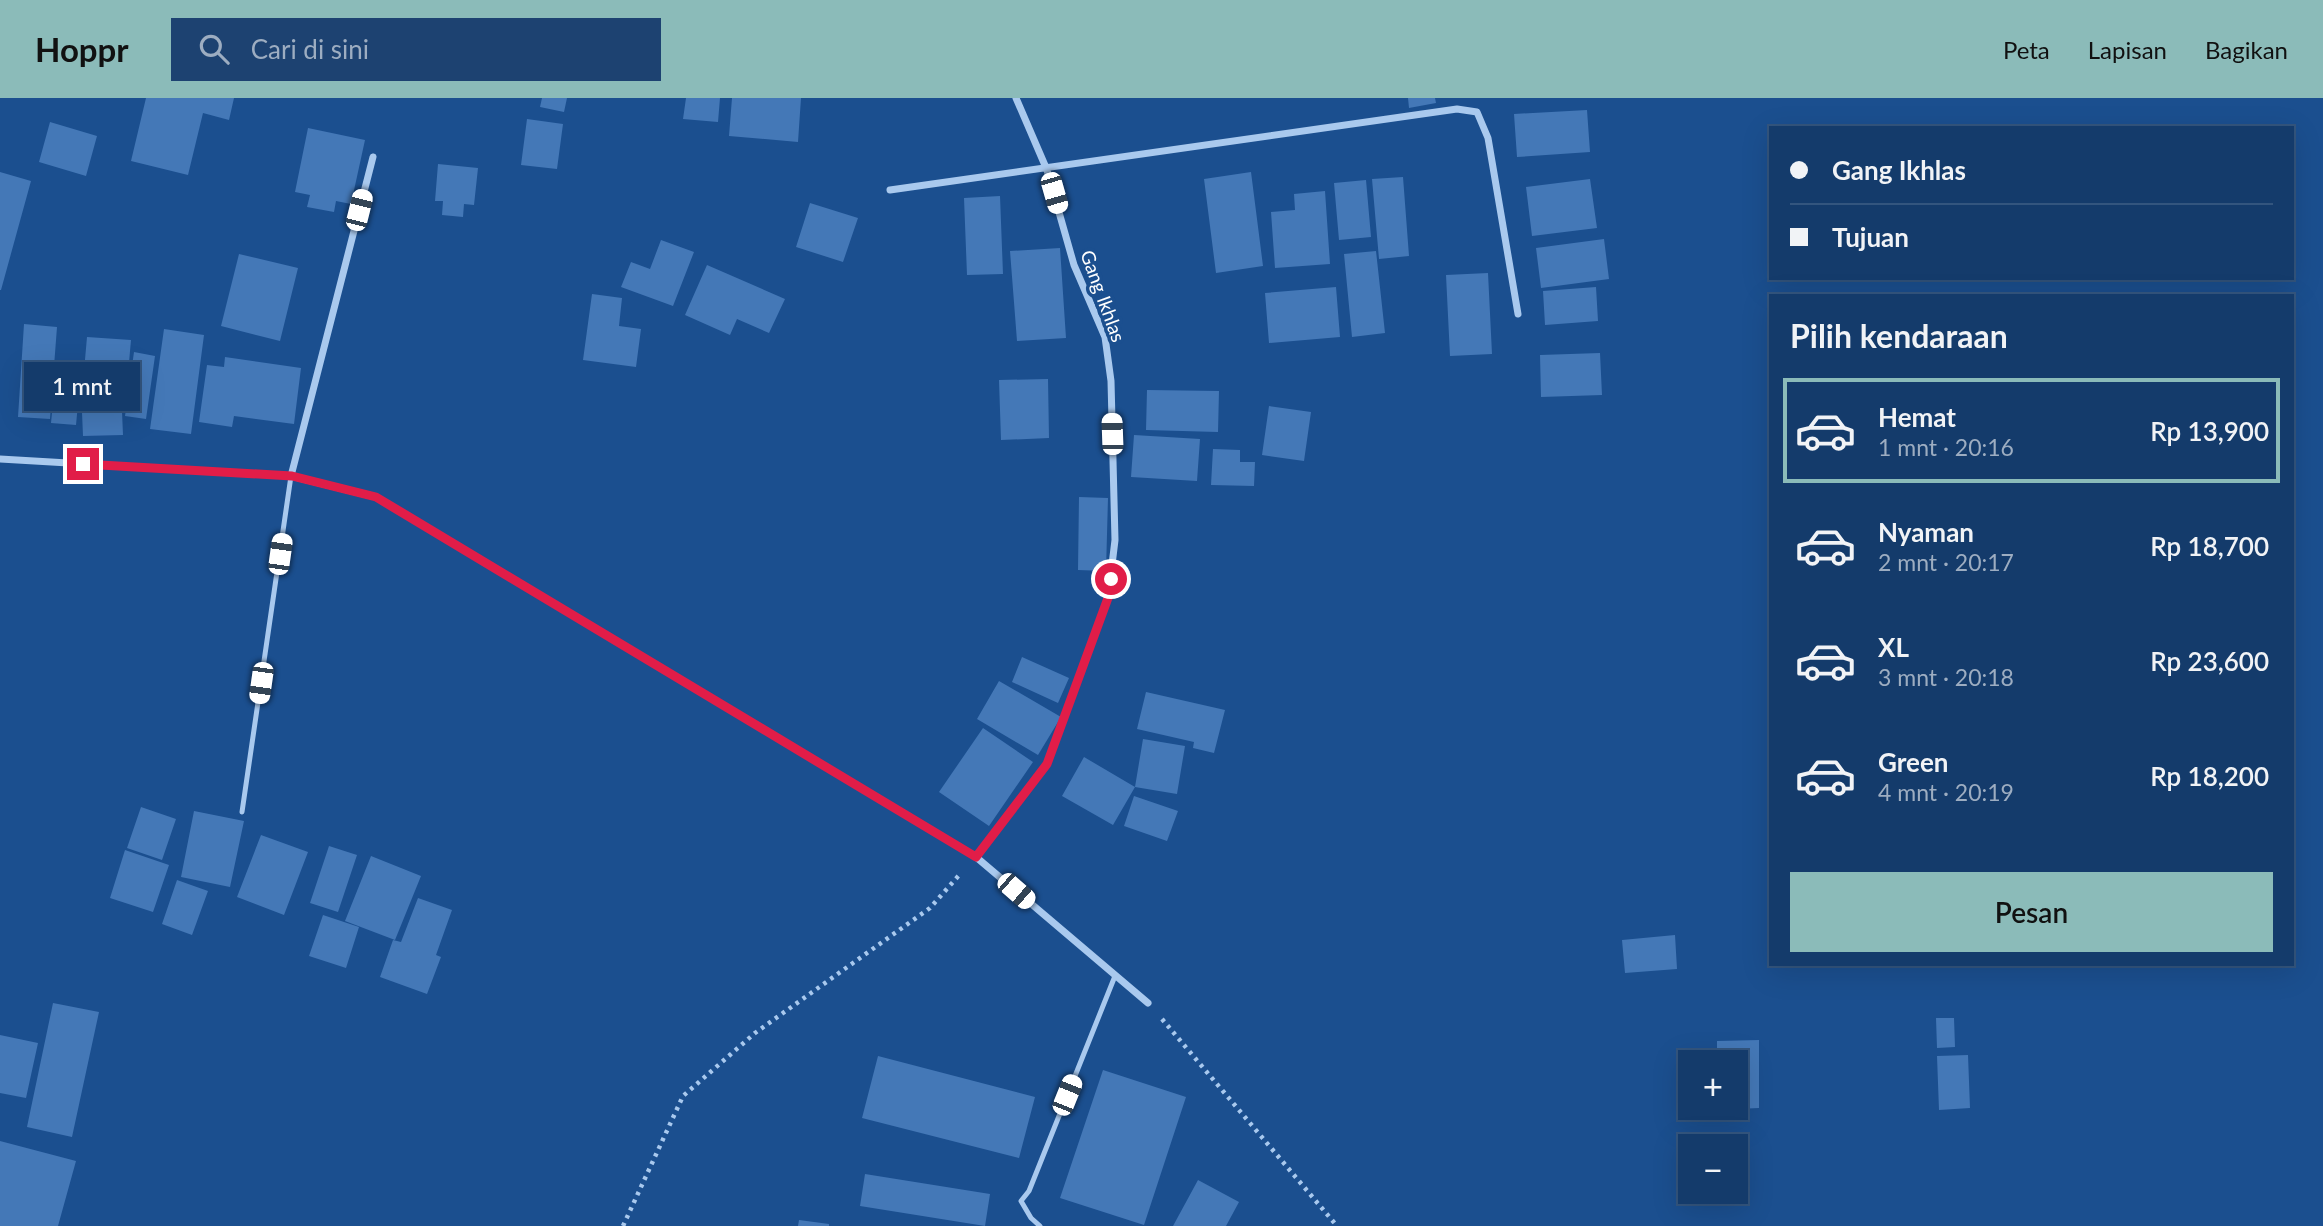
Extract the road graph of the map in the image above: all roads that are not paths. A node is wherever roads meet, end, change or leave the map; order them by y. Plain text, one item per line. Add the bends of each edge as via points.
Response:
1 (1016, 98) edge
2 (373, 157) dead end
3 (1047, 170) junction
4 (891, 190) dead end
5 (1518, 314) dead end
6 (0, 459) edge
7 (292, 476) junction
8 (242, 812) dead end
9 (976, 857) junction
10 (1115, 976) junction
11 (1147, 1003) road end
12 (1040, 1226) edge

1 - 3 street, Gang Ikhlas
2 - 7 street
3 - 4 street
3 - 5 street via 1457,109 1477,111 1488,138
3 - 9 street, Gang Ikhlas via 1074,265 1105,337 1111,381 1115,540 1108,598 1047,764
6 - 7 street
7 - 8 lane
7 - 9 street via 376,497
9 - 10 street
10 - 11 street
10 - 12 lane via 1029,1191 1020,1201

